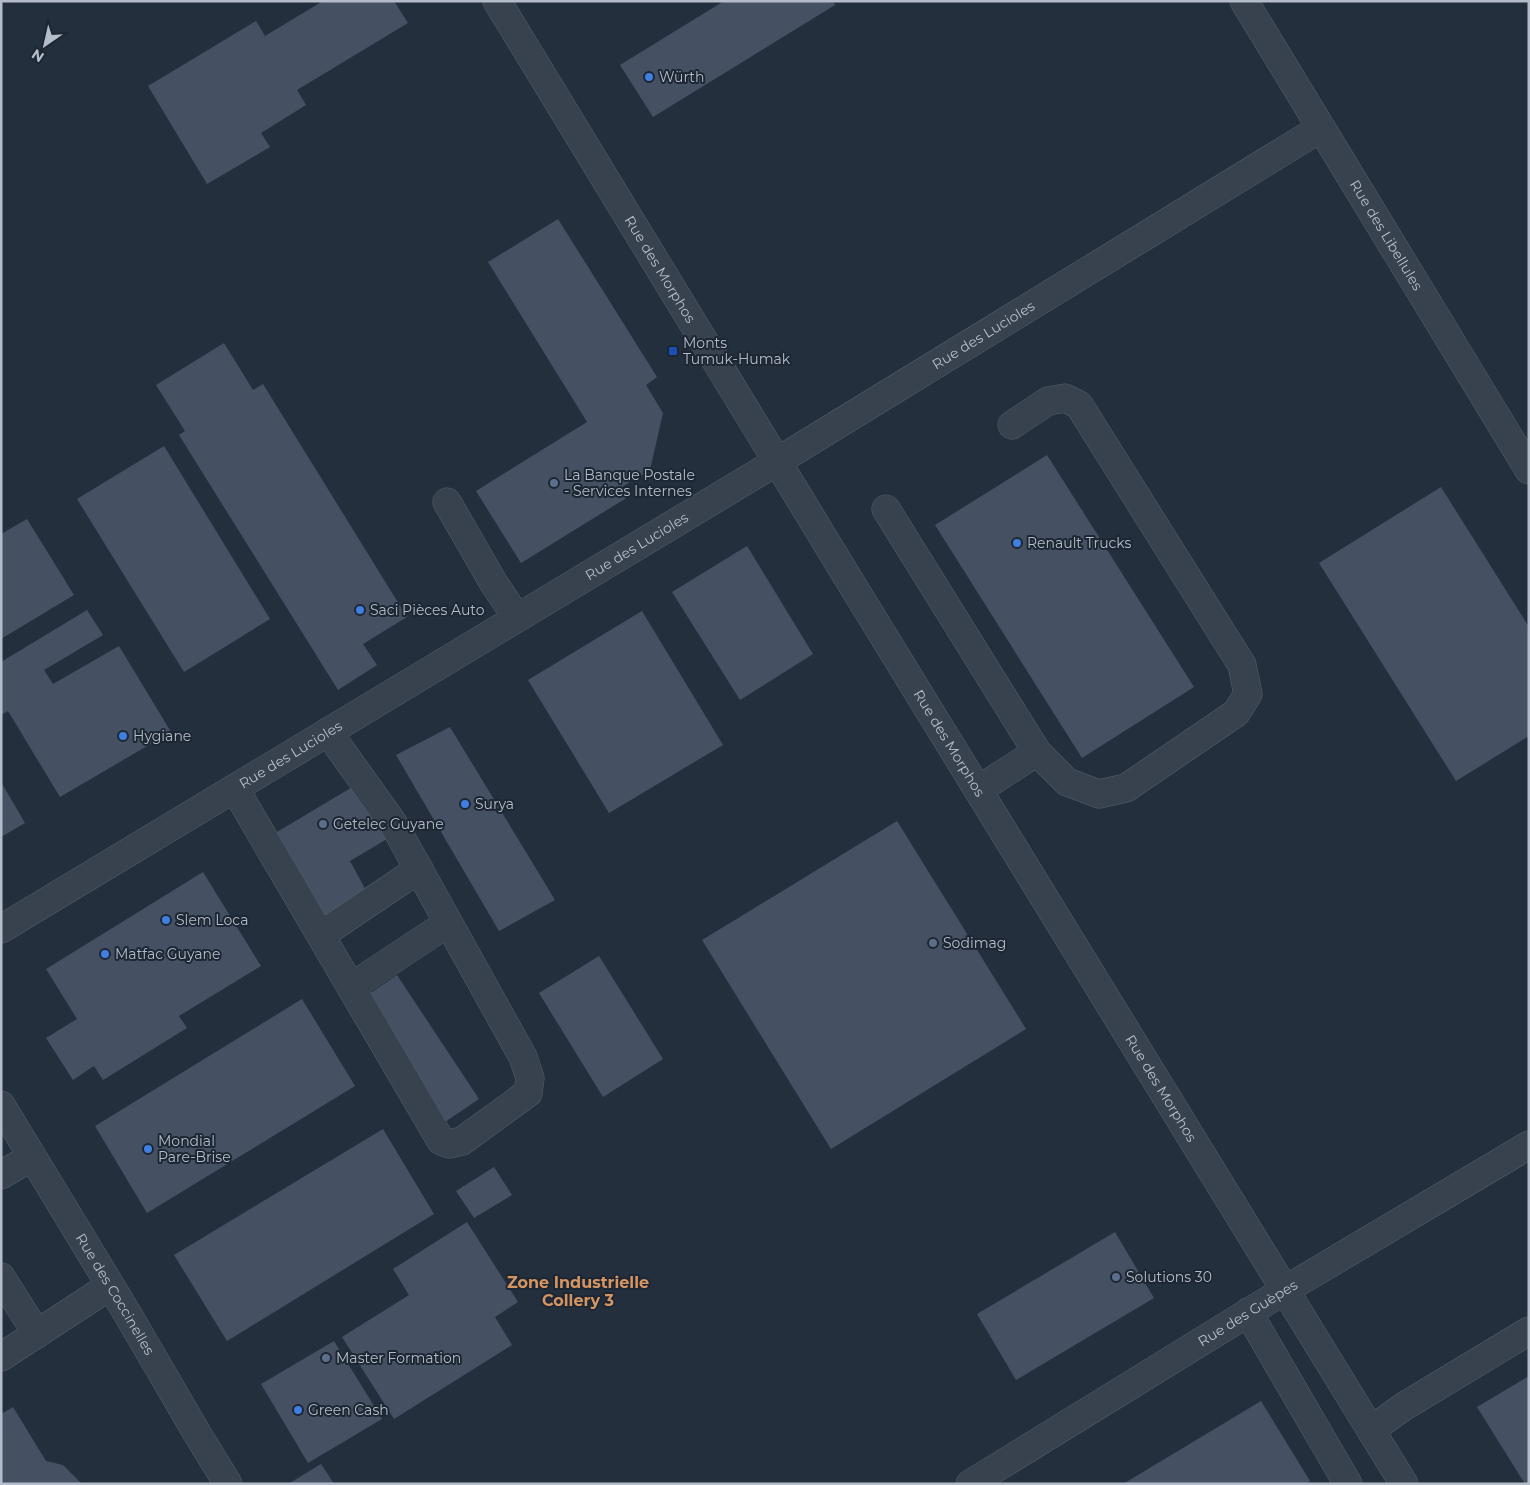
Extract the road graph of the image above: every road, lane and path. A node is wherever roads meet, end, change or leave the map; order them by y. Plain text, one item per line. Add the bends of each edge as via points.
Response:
1 (497, 1) edge
2 (1244, 1) edge
3 (1321, 128) junction
4 (1012, 425) dead end
5 (778, 460) junction
6 (1529, 470) edge
7 (447, 502) dead end
8 (886, 509) dead end
9 (517, 618) junction
10 (330, 731) junction
11 (1037, 752) junction
12 (235, 789) junction
13 (978, 790) junction
14 (418, 869) junction
15 (448, 923) junction
16 (1, 929) edge
17 (321, 935) junction
18 (351, 987) junction
19 (1, 1105) edge
20 (1529, 1145) edge
21 (32, 1156) junction
22 (1, 1175) edge
23 (1, 1277) edge
24 (110, 1286) junction
25 (1285, 1290) junction
26 (1248, 1312) junction
27 (1529, 1331) edge
28 (36, 1334) junction
29 (1, 1357) edge
30 (1371, 1430) junction
31 (228, 1484) edge
32 (970, 1484) edge
33 (1348, 1484) edge
34 (1404, 1484) edge

1 - 5 lane, Rue des Morphos
2 - 3 lane, Rue des Libellules
3 - 5 lane, Rue des Lucioles
3 - 6 lane, Rue des Libellules
4 - 11 lane via 1048,401 1065,398 1079,405 1242,665 1248,694 1236,713 1126,788 1099,794 1067,782
5 - 9 lane, Rue des Lucioles
5 - 13 lane, Rue des Morphos
7 - 9 lane
8 - 11 lane
9 - 10 lane, Rue des Lucioles
10 - 12 lane, Rue des Lucioles
10 - 14 lane via 393,823
11 - 13 lane
12 - 16 lane, Rue des Lucioles
12 - 17 lane
13 - 25 lane, Rue des Morphos
14 - 15 lane
14 - 17 lane
15 - 18 lane
15 - 18 lane via 523,1057 530,1078 528,1093 462,1142 441,1142
17 - 18 lane
19 - 21 lane, Rue des Coccinelles
20 - 25 lane, Rue des Guèpes
21 - 22 lane
21 - 24 lane, Rue des Coccinelles
23 - 28 lane
24 - 28 lane
24 - 31 lane, Rue des Coccinelles
25 - 26 lane, Rue des Guèpes
25 - 30 lane, Rue des Morphos
26 - 32 lane, Rue des Guèpes
26 - 33 lane
27 - 30 lane
28 - 29 lane
30 - 34 lane, Rue des Morphos

